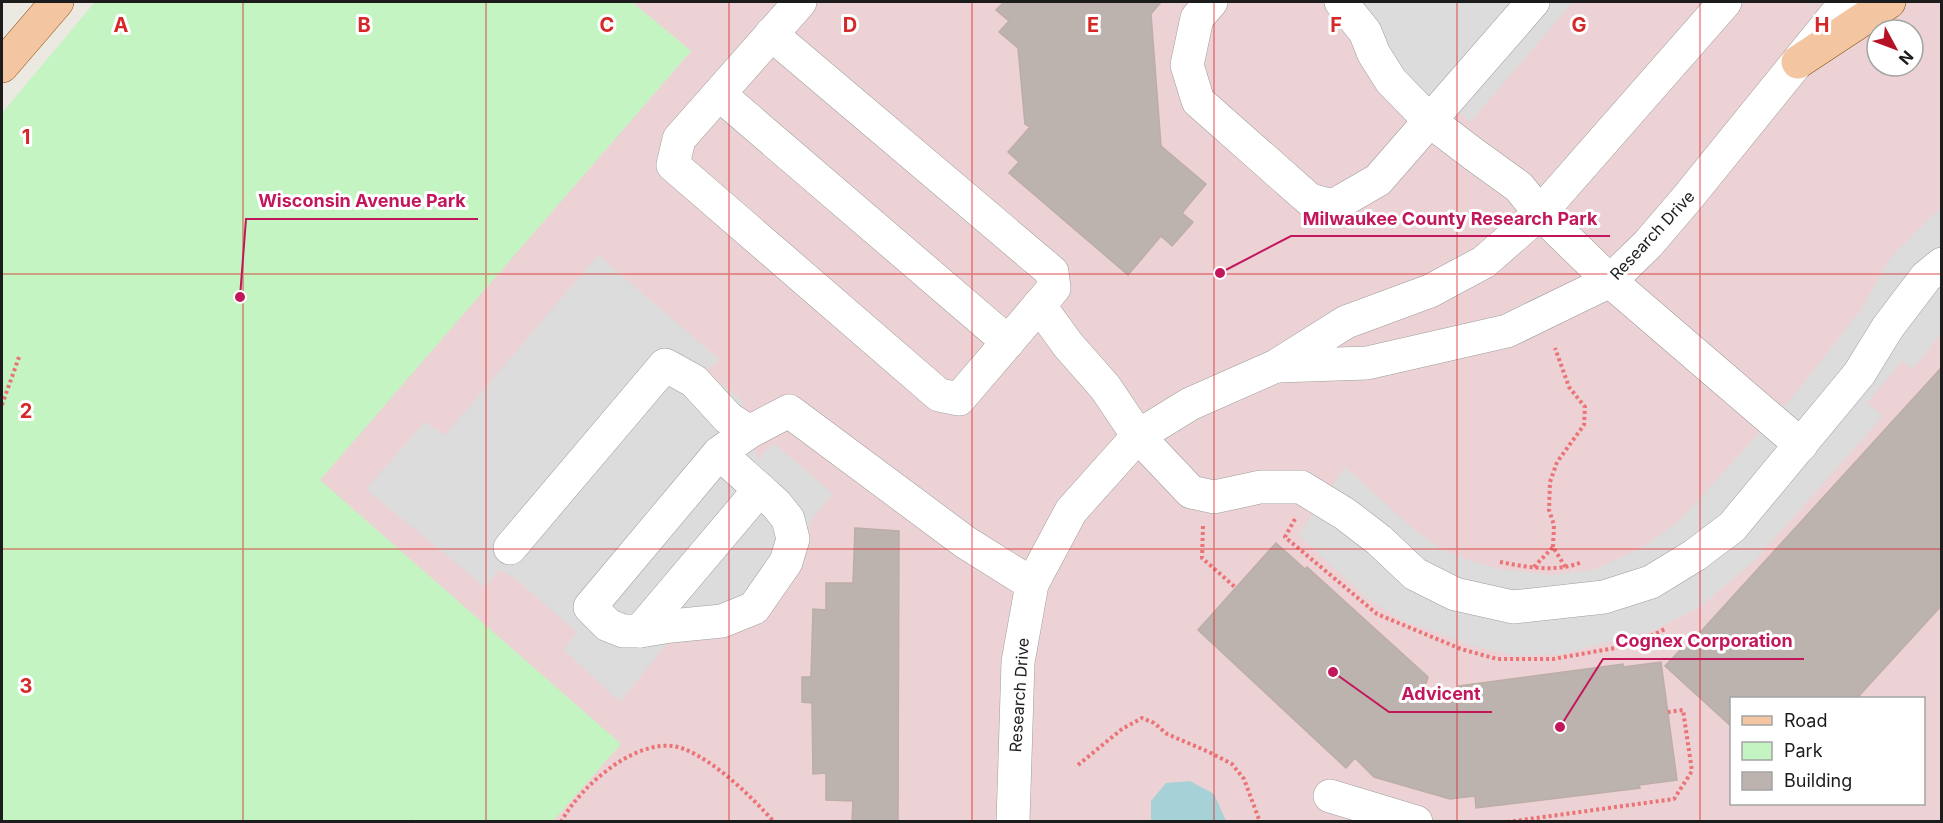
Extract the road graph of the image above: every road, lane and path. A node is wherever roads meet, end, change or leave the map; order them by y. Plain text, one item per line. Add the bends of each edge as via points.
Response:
1 (57, 2) edge
2 (801, 2) edge
3 (1211, 2) edge
4 (1341, 2) edge
5 (1533, 2) edge
6 (1725, 2) edge
7 (1846, 2) edge
8 (1889, 2) edge
9 (771, 34) junction
10 (1798, 62) junction
11 (2, 66) edge
12 (719, 94) junction
13 (1430, 120) junction
14 (1540, 213) junction
15 (1941, 264) edge
16 (1610, 281) junction
17 (1040, 305) junction
18 (1008, 342) junction
19 (1556, 348) dead end
20 (19, 357) dead end
21 (1276, 366) junction
22 (2, 405) edge
23 (749, 432) junction
24 (1138, 436) junction
25 (1801, 445) junction
26 (719, 453) junction
27 (760, 489) junction
28 (1203, 518) dead end
29 (1553, 547) junction
30 (510, 548) dead end
31 (1500, 562) dead end
32 (1582, 562) dead end
33 (1533, 568) junction
34 (1567, 568) junction
35 (1032, 584) junction
36 (1236, 588) dead end
37 (640, 631) junction
38 (1668, 712) dead end
39 (1078, 765) dead end
40 (1330, 796) dead end
41 (561, 822) edge
42 (774, 822) edge
43 (1013, 822) edge
44 (1260, 822) edge
45 (1416, 822) edge
46 (1507, 822) edge

1 - 11 main road
2 - 9 street
3 - 13 street via 1197,18 1187,65 1198,101 1310,200 1333,206 1378,180
4 - 13 street via 1365,32 1391,81
5 - 13 street
6 - 14 street, Research Drive
7 - 10 street, Research Drive
8 - 10 main road
9 - 12 street
9 - 17 street via 1052,272 1054,288
10 - 16 street, Research Drive via 1648,244
12 - 18 street
12 - 18 street via 679,139 673,165 894,357 939,395 959,399
13 - 14 street via 1519,187
14 - 16 street
14 - 21 street, Research Drive via 1484,262 1430,291 1346,322
15 - 25 street via 1913,294 1859,374
16 - 21 street, Research Drive via 1507,331 1367,363
16 - 25 street
17 - 18 street
17 - 24 street
19 - 29 path via 1569,387 1585,407 1584,425 1557,462 1550,482
20 - 22 path
21 - 24 street, Research Drive via 1190,404
23 - 26 street
23 - 30 street via 728,418 694,381 665,365
23 - 35 street via 789,411 965,542
24 - 25 street via 1191,492 1214,497 1260,487 1301,487 1346,513 1415,574 1455,594 1513,607 1604,597 1651,582 1731,527
24 - 35 street, Research Drive via 1071,511
26 - 27 street
26 - 37 street via 590,607 608,625
27 - 37 street
27 - 37 street via 788,519 793,539 786,562 754,608 722,621
28 - 36 path via 1202,558
29 - 33 path
29 - 34 path
31 - 33 path
32 - 34 path
33 - 34 path
35 - 43 street, Research Drive via 1018,662
38 - 46 path via 1683,710 1692,771 1674,799
39 - 44 path via 1142,718 1232,764 1244,779
40 - 45 street
41 - 42 path via 592,781 636,753 662,745 683,748 705,759

